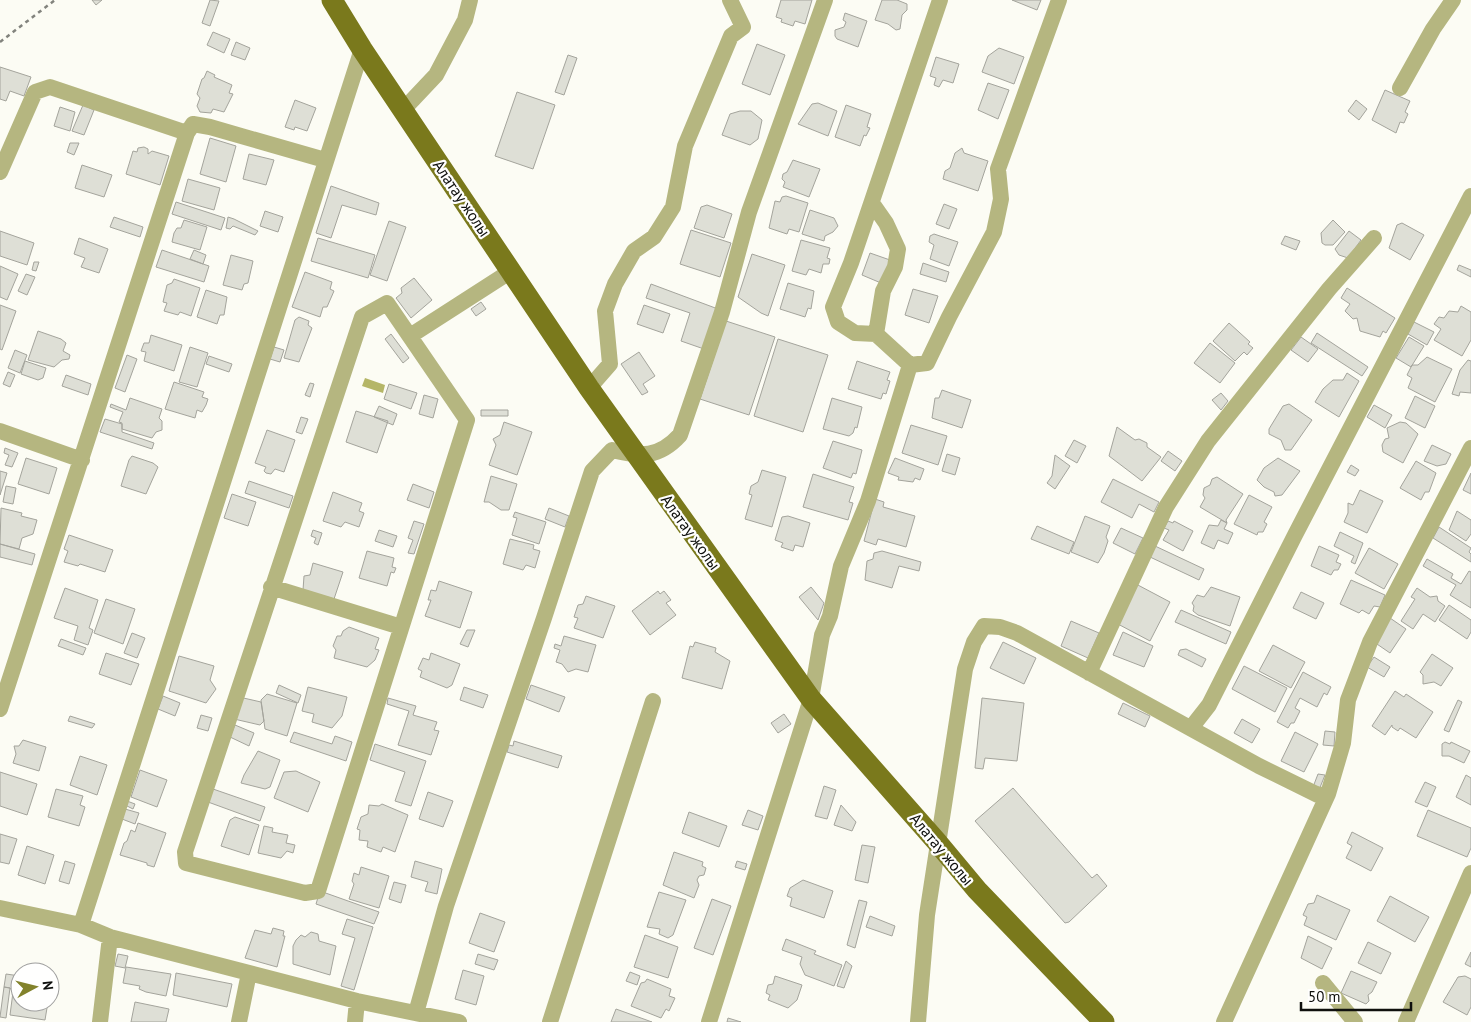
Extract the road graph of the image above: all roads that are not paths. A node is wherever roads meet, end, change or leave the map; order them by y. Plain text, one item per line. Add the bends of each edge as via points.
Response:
1 (332, 0) edge
2 (470, 0) edge
3 (730, 0) edge
4 (825, 0) edge
5 (940, 0) edge
6 (1059, 0) edge
7 (1452, 0) edge
8 (362, 49) junction
9 (1400, 88) dead end
10 (403, 110) junction
11 (187, 134) junction
12 (325, 160) junction
13 (0, 172) edge
14 (1471, 196) edge
15 (872, 203) junction
16 (1374, 238) dead end
17 (511, 271) junction
18 (876, 334) junction
19 (410, 336) junction
20 (910, 365) junction
21 (589, 388) junction
22 (0, 431) edge
23 (1471, 448) edge
24 (638, 457) junction
25 (82, 460) junction
26 (271, 587) junction
27 (401, 627) junction
28 (1089, 673) junction
29 (810, 698) junction
30 (653, 701) dead end
31 (0, 709) edge
32 (1190, 728) junction
33 (1328, 794) junction
34 (938, 842) junction
35 (1471, 873) edge
36 (0, 908) edge
37 (81, 925) junction
38 (110, 937) junction
39 (249, 973) junction
40 (1323, 982) dead end
41 (357, 1001) junction
42 (416, 1013) junction
43 (434, 1020) edge
44 (100, 1022) edge
45 (238, 1022) edge
46 (355, 1022) edge
47 (458, 1022) edge
48 (550, 1022) edge
49 (709, 1022) edge
50 (918, 1022) edge
51 (1104, 1022) edge
52 (1224, 1022) edge
53 (1355, 1022) edge
54 (1406, 1022) edge

1 - 8 main road, Алатау жолы
2 - 10 street via 465,20 436,75
3 - 21 street via 743,27 731,36 685,146 673,207 654,237 634,252 615,284 605,311 610,364
4 - 24 street via 749,212 722,312 680,436 669,448
5 - 15 street
6 - 20 street via 998,168 1001,199 994,232 927,363
7 - 9 street
8 - 10 main road, Алатау жолы
8 - 12 street
10 - 17 main road, Алатау жолы
11 - 12 street via 193,124
11 - 13 street via 50,87 35,92
11 - 25 street
12 - 37 street
14 - 32 street via 1209,705
15 - 18 street via 898,249 895,267 883,292
15 - 18 street via 833,307 838,322 855,333
16 - 28 street via 1329,289 1208,441 1166,507
17 - 19 street
17 - 21 main road, Алатау жолы
18 - 20 street
19 - 26 street via 387,303 362,317
19 - 27 street via 467,420
20 - 29 street via 868,501 841,566 830,616 822,635
21 - 24 main road, Алатау жолы
22 - 25 street
23 - 33 street via 1370,642 1348,700 1344,743
24 - 29 main road, Алатау жолы
24 - 42 street via 612,450 592,471 446,906
25 - 31 street
26 - 27 street
26 - 27 street via 185,852 186,863 305,894 318,891
28 - 32 street
28 - 34 street via 1017,633 984,626 974,642 965,669
29 - 34 main road, Алатау жолы
29 - 49 street
30 - 48 street
32 - 33 street via 1318,795
33 - 52 street
34 - 50 street via 927,915
34 - 51 main road, Алатау жолы via 976,890
35 - 54 street
36 - 37 street
37 - 38 street
38 - 39 street
38 - 44 street
39 - 41 street
39 - 45 street
40 - 53 street
41 - 42 street
41 - 46 street
42 - 43 street
43 - 47 street

